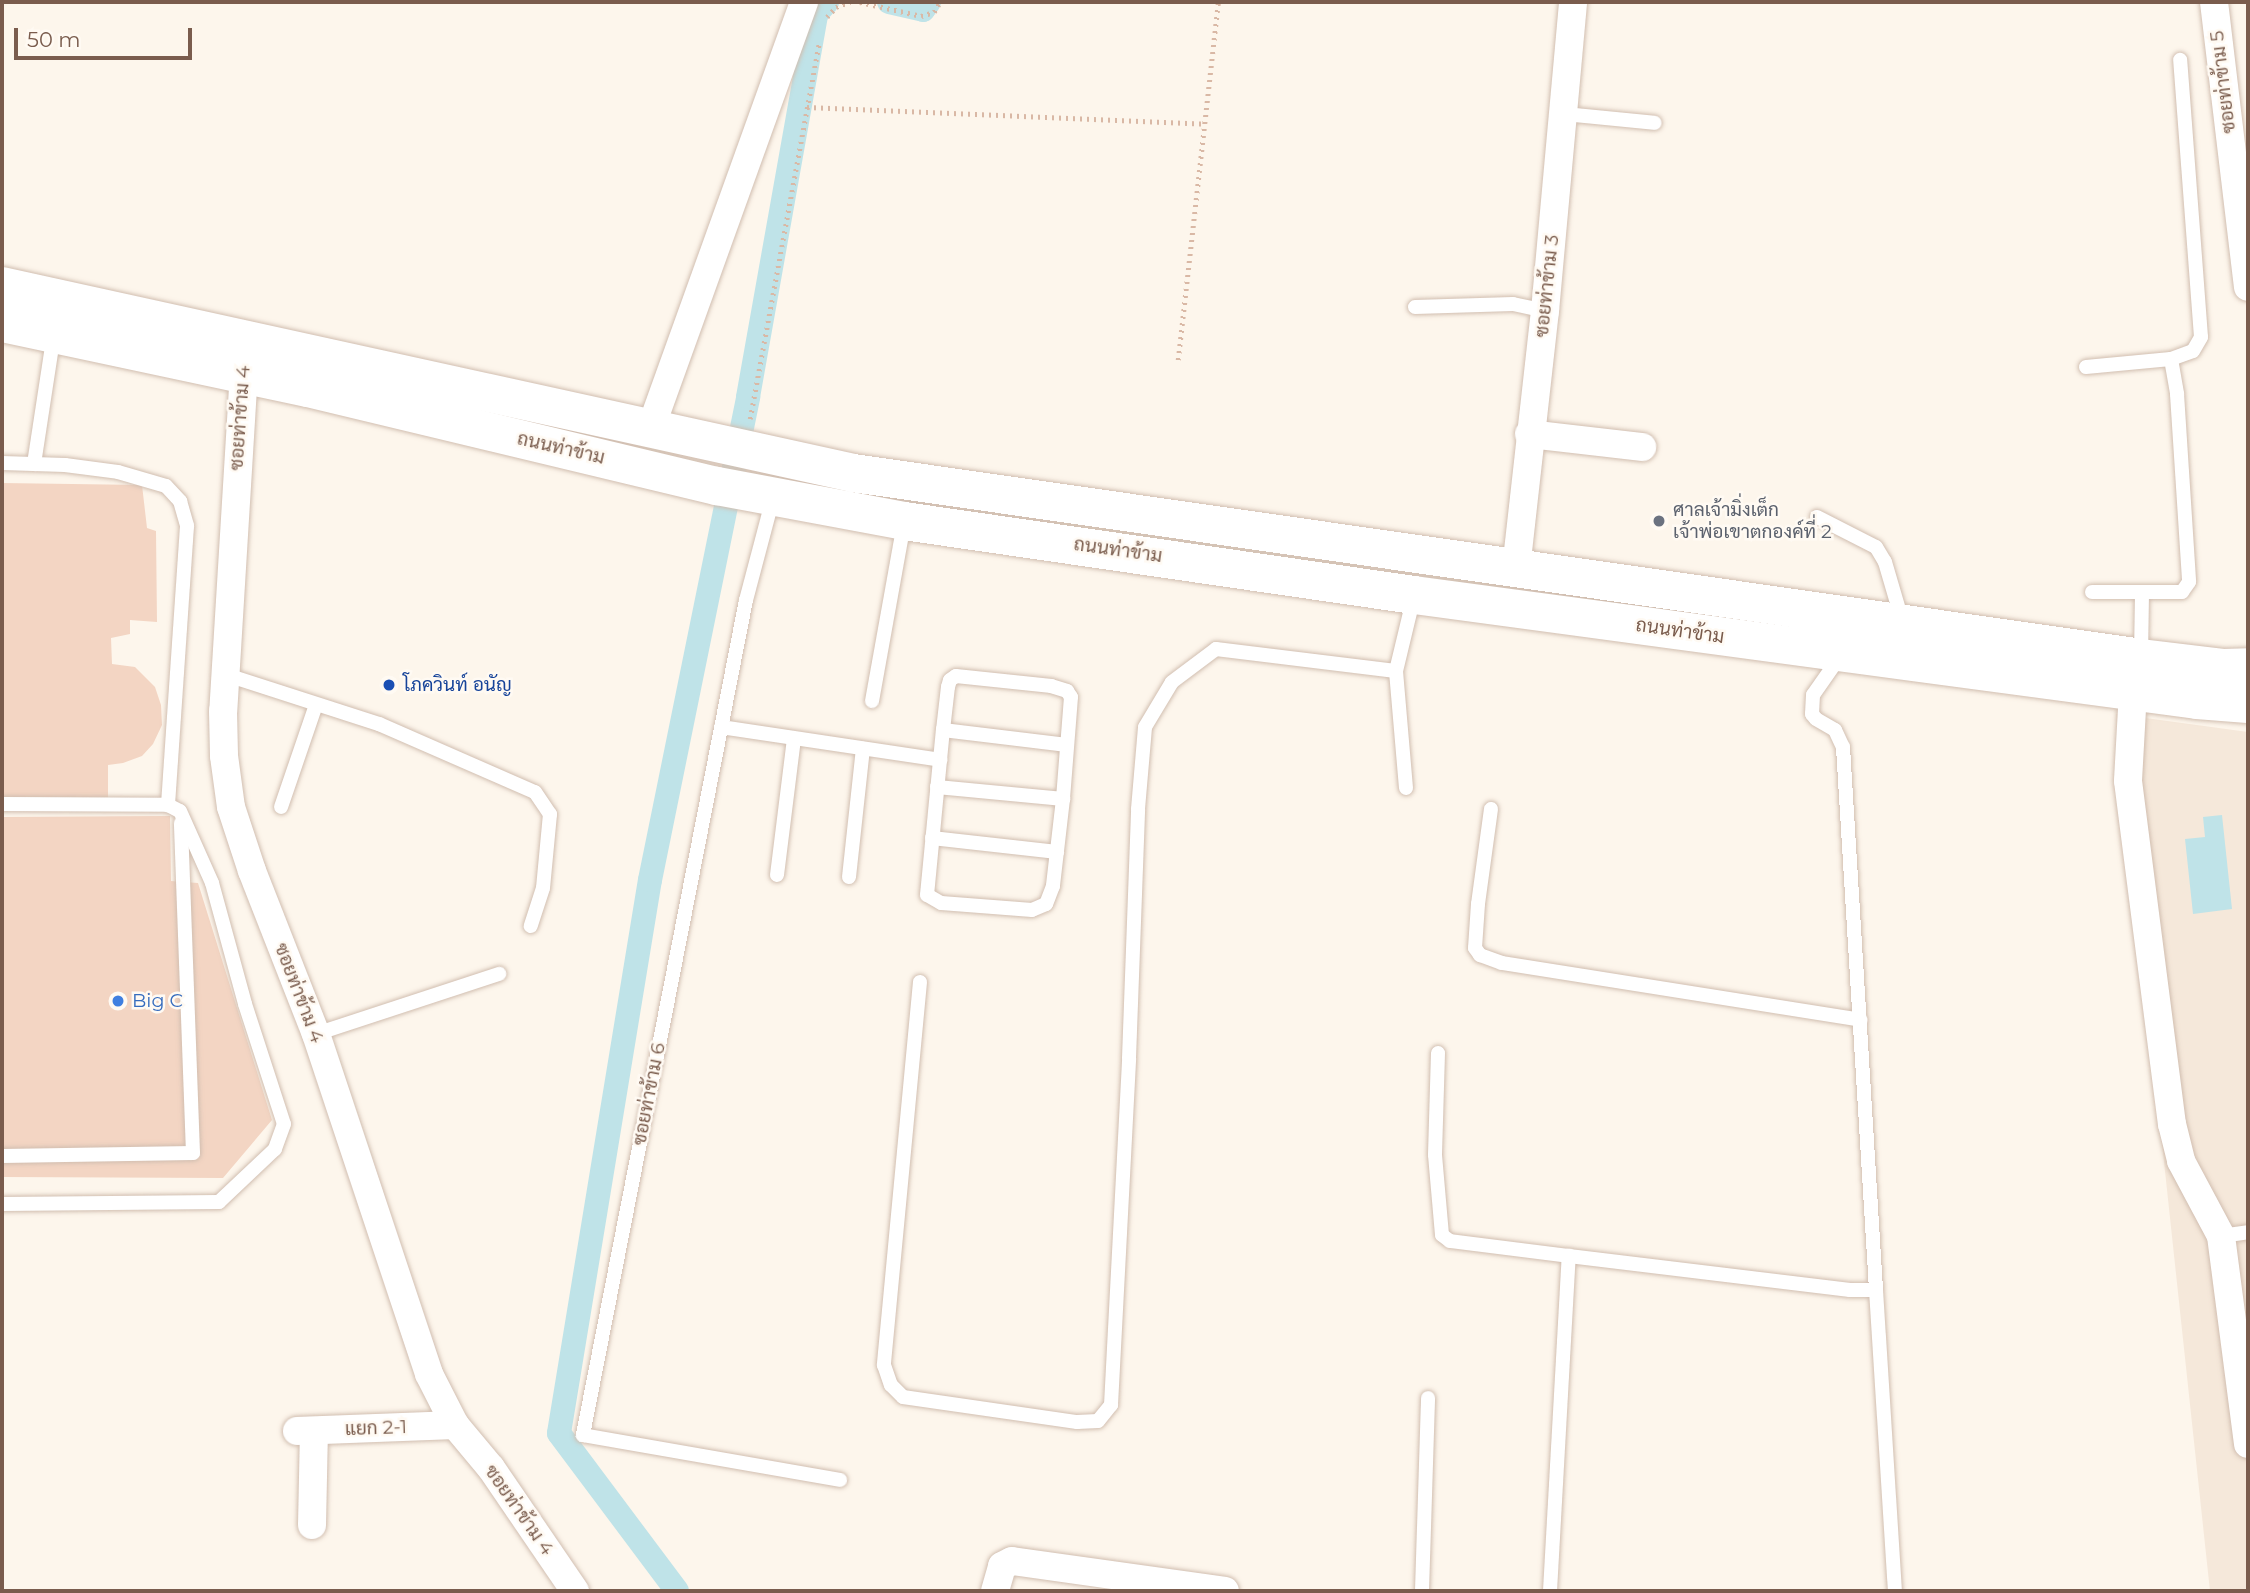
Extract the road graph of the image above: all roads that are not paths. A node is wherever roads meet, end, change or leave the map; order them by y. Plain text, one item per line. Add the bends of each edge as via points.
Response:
1 (804, 2) edge
2 (1573, 2) edge
3 (2214, 2) edge
4 (2180, 60) dead end
5 (1564, 114) junction
6 (1656, 123) dead end
7 (2, 286) edge
8 (2248, 287) edge
9 (1415, 307) dead end
10 (1545, 311) junction
11 (2, 323) edge
12 (54, 334) junction
13 (244, 358) junction
14 (2171, 359) junction
15 (2086, 366) dead end
16 (650, 430) junction
17 (1529, 434) junction
18 (1642, 447) dead end
19 (2, 463) edge
20 (34, 464) junction
21 (764, 496) junction
22 (1816, 517) dead end
23 (904, 520) junction
24 (1516, 569) junction
25 (2092, 592) dead end
26 (2142, 592) junction
27 (1414, 595) junction
28 (1903, 622) junction
29 (1842, 653) junction
30 (2248, 667) edge
31 (1396, 671) junction
32 (224, 674) junction
33 (2137, 675) junction
34 (872, 701) dead end
35 (2248, 704) edge
36 (316, 705) junction
37 (721, 727) junction
38 (943, 730) junction
39 (794, 739) junction
40 (1067, 745) junction
41 (863, 749) junction
42 (941, 760) junction
43 (937, 787) junction
44 (1406, 788) dead end
45 (1063, 799) junction
46 (2, 804) edge
47 (281, 807) dead end
48 (174, 808) junction
49 (1491, 809) dead end
50 (932, 838) junction
51 (1057, 852) junction
52 (777, 875) dead end
53 (849, 877) dead end
54 (531, 926) dead end
55 (499, 974) dead end
56 (920, 982) dead end
57 (1860, 1020) junction
58 (316, 1034) junction
59 (1438, 1053) dead end
60 (2, 1156) edge
61 (2, 1204) edge
62 (2248, 1232) edge
63 (2221, 1236) junction
64 (1569, 1256) junction
65 (1876, 1290) junction
66 (2244, 1394) edge
67 (1428, 1398) dead end
68 (455, 1425) junction
69 (2248, 1444) edge
70 (840, 1480) dead end
71 (312, 1525) dead end
72 (1215, 1590) edge
73 (575, 1591) edge
74 (995, 1591) edge
75 (1422, 1591) edge
76 (1550, 1591) edge
77 (1895, 1591) edge

1 - 16 street
2 - 5 street, ซอยท่าข้าม 3
3 - 8 street, ซอยท่าข้าม 5
4 - 14 lane via 2201,337 2193,351
5 - 6 lane
5 - 10 street, ซอยท่าข้าม 3
7 - 13 street, ถนนท่าข้าม
9 - 10 lane via 1513,304
10 - 17 street, ซอยท่าข้าม 3
11 - 12 street, ถนนท่าข้าม
12 - 13 street, ถนนท่าข้าม
12 - 20 lane
13 - 16 street, ถนนท่าข้าม via 489,391
13 - 21 street, ถนนท่าข้าม
13 - 32 street, ซอยท่าข้าม 4
14 - 15 lane
14 - 26 lane via 2189,582 2182,592
16 - 24 street, ถนนท่าข้าม via 853,473
17 - 18 street
17 - 24 street, ซอยท่าข้าม 3
19 - 20 lane
20 - 48 lane via 118,472 166,486 180,500 187,526
21 - 23 street, ถนนท่าข้าม
21 - 37 lane, ซอยท่าข้าม 6
22 - 28 lane via 1877,547
23 - 27 street, ถนนท่าข้าม
23 - 34 lane
24 - 28 street, ถนนท่าข้าม
25 - 26 lane
26 - 33 lane
27 - 29 street, ถนนท่าข้าม
27 - 31 lane
28 - 33 street, ถนนท่าข้าม
29 - 33 street, ถนนท่าข้าม
29 - 57 lane via 1813,695 1812,714 1835,730 1843,747
30 - 33 street, ถนนท่าข้าม
31 - 44 lane
31 - 56 lane via 1216,649 1171,682 1145,727 1111,1405 1098,1421 1077,1422 903,1397 891,1385 884,1364
32 - 36 lane
32 - 58 street, ซอยท่าข้าม 4 via 224,756 231,807 251,871
33 - 35 street, ถนนท่าข้าม
33 - 63 street via 2128,781 2172,1124 2181,1161
36 - 47 lane
36 - 54 lane via 379,724 535,792 544,801 550,814 547,856
37 - 39 lane
37 - 70 lane, ซอยท่าข้าม 6 via 583,1435
38 - 40 lane
38 - 40 lane via 948,687 957,676 1051,686 1071,697
38 - 42 lane
39 - 41 lane
39 - 52 lane
40 - 45 lane
41 - 42 lane
41 - 53 lane
42 - 43 lane
43 - 45 lane
43 - 50 lane
45 - 51 lane
46 - 48 lane
48 - 60 lane via 185,876 193,1153
48 - 61 lane via 212,883 284,1124 280,1139 219,1202
49 - 57 lane via 1478,904 1475,947 1480,955 1502,963
50 - 51 lane
50 - 51 lane via 927,895 941,902 1039,908 1050,896
55 - 58 lane
57 - 65 lane
58 - 68 street, ซอยท่าข้าม 4 via 429,1374
59 - 64 lane via 1436,1155 1442,1235 1450,1241
62 - 63 lane
63 - 66 street
64 - 65 lane
64 - 76 lane
65 - 77 lane
66 - 69 street
67 - 75 lane
68 - 71 street, แยก 2-1 via 305,1431
68 - 73 street, ซอยท่าข้าม 4 via 491,1468
72 - 74 street via 1012,1561 1002,1566

